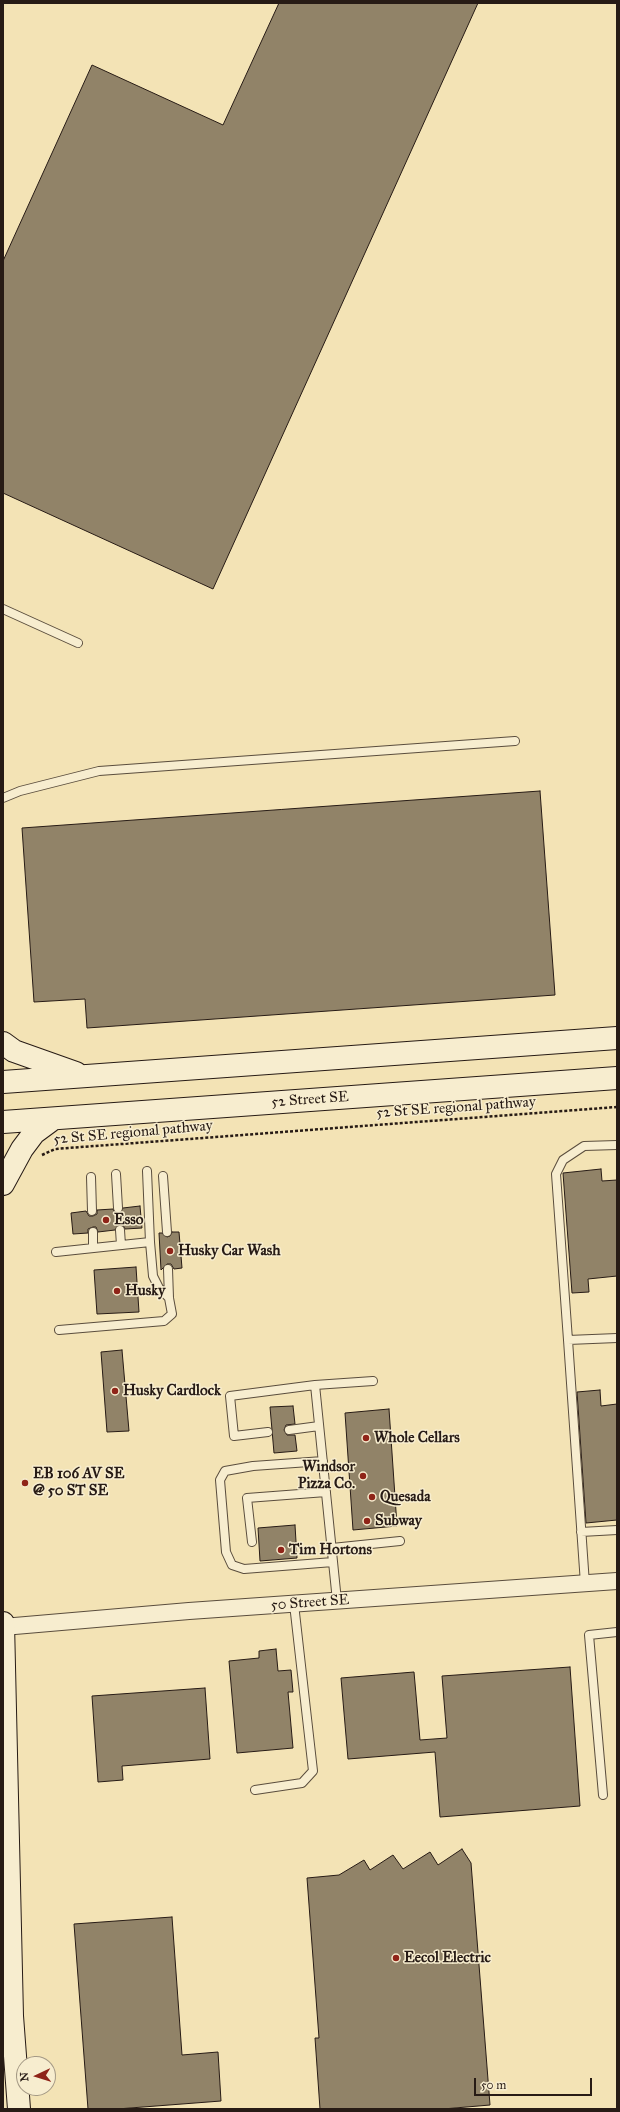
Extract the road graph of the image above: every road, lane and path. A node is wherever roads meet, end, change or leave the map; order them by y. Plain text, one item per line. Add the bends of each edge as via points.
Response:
1 (3, 609) edge
2 (78, 643) dead end
3 (515, 741) dead end
4 (3, 798) edge
5 (617, 1038) edge
6 (3, 1043) edge
7 (85, 1076) junction
8 (617, 1078) edge
9 (3, 1082) edge
10 (617, 1107) edge
11 (53, 1119) junction
12 (3, 1122) edge
13 (617, 1144) edge
14 (35, 1153) dead end
15 (146, 1171) dead end
16 (116, 1174) dead end
17 (91, 1176) dead end
18 (163, 1176) dead end
19 (3, 1184) edge
20 (118, 1208) dead end
21 (92, 1211) dead end
22 (120, 1230) dead end
23 (92, 1232) dead end
24 (167, 1232) dead end
25 (150, 1242) junction
26 (121, 1245) junction
27 (93, 1248) junction
28 (56, 1252) dead end
29 (168, 1269) dead end
30 (169, 1298) junction
31 (58, 1330) dead end
32 (617, 1338) edge
33 (568, 1340) junction
34 (373, 1381) dead end
35 (315, 1386) junction
36 (319, 1426) junction
37 (289, 1430) dead end
38 (268, 1432) dead end
39 (323, 1461) junction
40 (326, 1492) junction
41 (617, 1530) edge
42 (581, 1532) junction
43 (400, 1541) dead end
44 (252, 1542) dead end
45 (332, 1548) junction
46 (333, 1562) junction
47 (617, 1582) edge
48 (585, 1584) junction
49 (337, 1601) junction
50 (294, 1604) junction
51 (3, 1623) edge
52 (3, 1627) edge
53 (617, 1632) edge
54 (255, 1790) dead end
55 (603, 1795) dead end
56 (5, 1844) edge
57 (8, 2017) edge
58 (19, 2109) edge

1 - 2 lane
3 - 4 lane via 99,771 20,791
5 - 7 main road
6 - 7 main road via 14,1051
7 - 9 main road
8 - 11 main road, 52 Street SE
10 - 14 path, 52 St SE regional pathway via 55,1148 41,1156
11 - 12 main road, 52 Street SE
11 - 19 main road via 30,1138
13 - 33 lane via 584,1146 563,1160 556,1174
15 - 25 lane
16 - 20 lane
17 - 21 lane
18 - 24 lane
22 - 26 lane
23 - 27 lane
25 - 26 lane
25 - 30 lane via 152,1276
26 - 27 lane
27 - 28 lane
29 - 30 lane
30 - 31 lane via 172,1314 164,1321
32 - 33 lane
33 - 42 lane
34 - 35 lane
35 - 36 lane
35 - 38 lane via 230,1396 234,1436
36 - 37 lane
36 - 39 lane
39 - 40 lane
39 - 46 lane via 252,1466 225,1471 220,1480 226,1552 232,1565 244,1569
40 - 44 lane via 247,1498
40 - 45 lane
41 - 42 lane
42 - 48 lane
43 - 45 lane
45 - 46 lane
46 - 49 lane
47 - 48 street, 50 Street SE
48 - 49 street, 50 Street SE
49 - 50 street, 50 Street SE
50 - 52 street, 50 Street SE
50 - 54 lane via 313,1771 302,1784
51 - 52 main road
52 - 56 main road
53 - 55 lane via 589,1634
56 - 57 main road
57 - 58 main road

